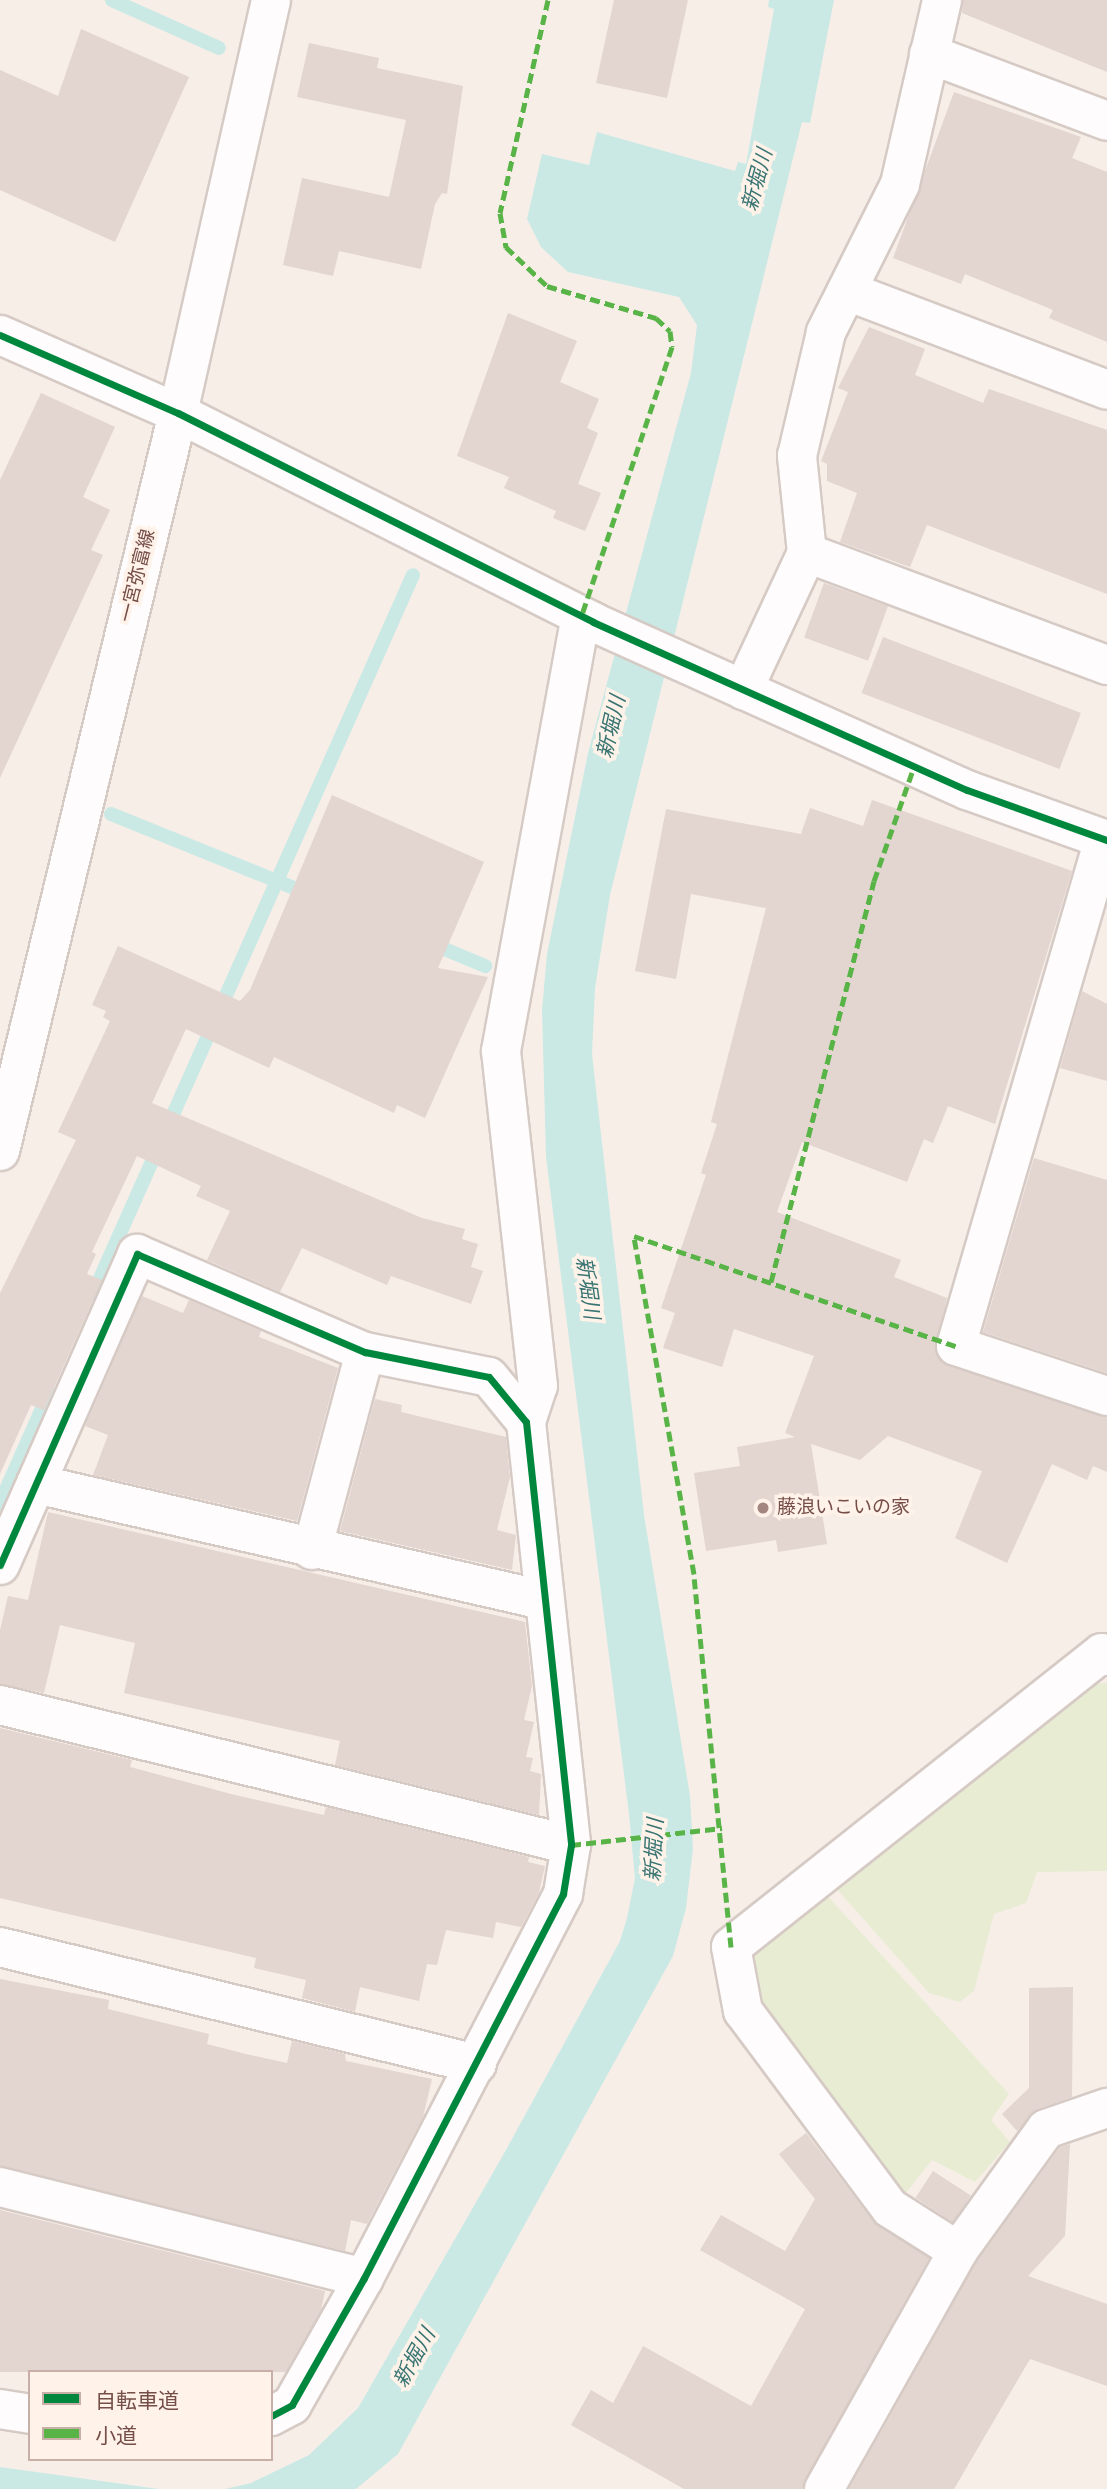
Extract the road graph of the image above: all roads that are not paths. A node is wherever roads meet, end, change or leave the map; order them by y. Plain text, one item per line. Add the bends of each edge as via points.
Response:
1 (271, 0) edge
2 (942, 0) edge
3 (929, 54) junction
4 (1107, 121) edge
5 (847, 291) junction
6 (0, 335) edge
7 (1107, 390) edge
8 (178, 413) junction
9 (807, 553) junction
10 (587, 620) junction
11 (1107, 665) edge
12 (743, 690) junction
13 (1106, 840) edge
14 (0, 1151) edge
15 (365, 1352) junction
16 (1107, 1396) edge
17 (526, 1422) junction
18 (36, 1484) junction
19 (312, 1550) junction
20 (0, 1566) edge
21 (543, 1600) junction
22 (1107, 1656) edge
23 (0, 1705) edge
24 (571, 1845) junction
25 (0, 1947) edge
26 (477, 2064) junction
27 (1107, 2108) edge
28 (0, 2187) edge
29 (958, 2251) junction
30 (364, 2278) junction
31 (0, 2409) edge
32 (28, 2414) edge
33 (273, 2415) edge
34 (824, 2489) edge

1 - 8 street, 一宮弥富線
2 - 3 street
3 - 4 street
3 - 5 street via 900,184
5 - 7 street
5 - 9 street via 826,332 797,456
6 - 8 street
8 - 10 street
8 - 14 street, 一宮弥富線
9 - 11 street
9 - 12 street
10 - 12 street
10 - 17 street via 501,1051 538,1387
12 - 13 street via 967,790
13 - 16 street via 956,1346
15 - 17 street via 489,1377
15 - 18 street via 137,1254
15 - 19 street
17 - 21 street
18 - 19 street
18 - 20 street
19 - 21 street
21 - 24 street
22 - 29 street via 1102,1653 731,1947 743,2011 890,2208
23 - 24 street
24 - 26 street via 563,1894
25 - 26 street
26 - 30 street
27 - 29 street via 1046,2129
28 - 30 street
29 - 34 street
30 - 33 street via 292,2405
31 - 32 street

